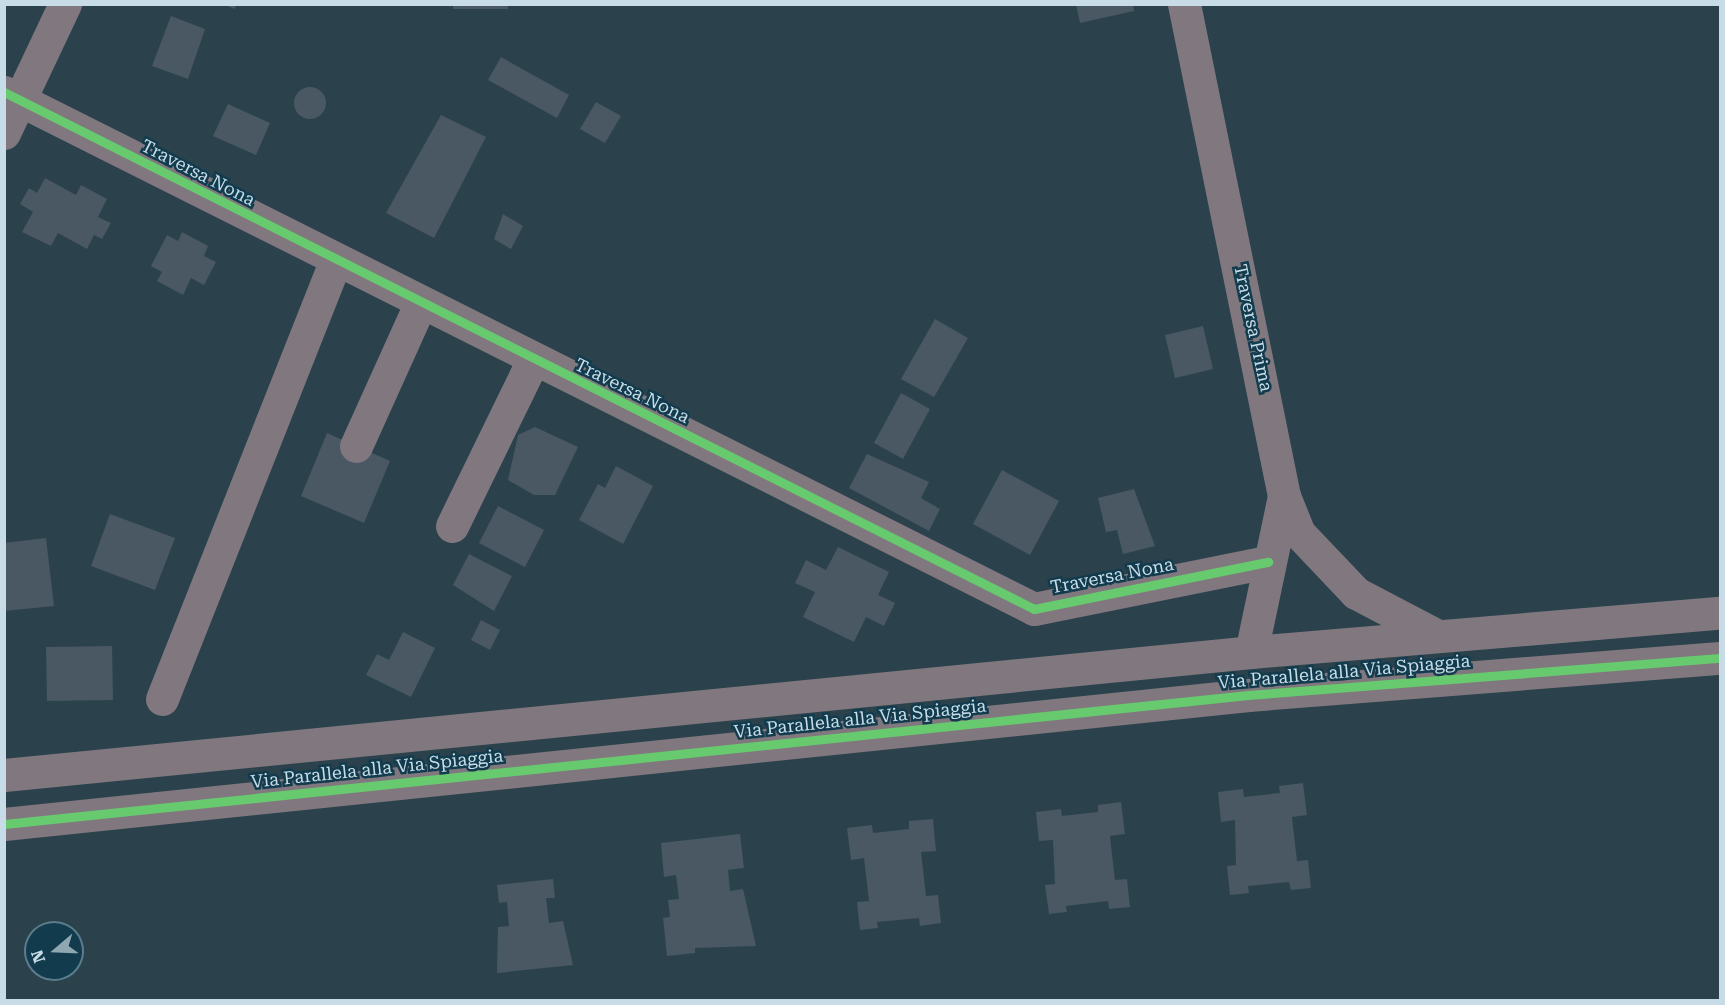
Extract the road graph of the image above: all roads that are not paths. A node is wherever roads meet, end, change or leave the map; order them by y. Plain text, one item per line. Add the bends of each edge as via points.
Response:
1 (65, 4) edge
2 (1184, 4) edge
3 (14, 97) edge
4 (4, 133) edge
5 (335, 262) junction
6 (420, 304) junction
7 (533, 360) junction
8 (356, 446) dead end
9 (1284, 496) junction
10 (452, 525) dead end
11 (1268, 562) junction
12 (1720, 613) edge
13 (1438, 636) junction
14 (1251, 652) junction
15 (1720, 658) edge
16 (162, 699) dead end
17 (4, 776) edge
18 (4, 824) edge

1 - 3 street
2 - 9 street, Traversa Prima
3 - 4 street
3 - 5 street, Traversa Nona
5 - 6 street, Traversa Nona
5 - 16 street
6 - 7 street, Traversa Nona
6 - 8 street
7 - 10 street
7 - 11 street, Traversa Nona via 1035,609
9 - 11 street, Traversa Prima
9 - 13 street via 1299,533 1356,593
11 - 14 street, Traversa Prima
12 - 13 street, Via Parallela alla Via Spiaggia
13 - 14 street, Via Parallela alla Via Spiaggia
14 - 17 street, Via Parallela alla Via Spiaggia
15 - 18 street, Via Parallela alla Via Spiaggia via 1248,695

